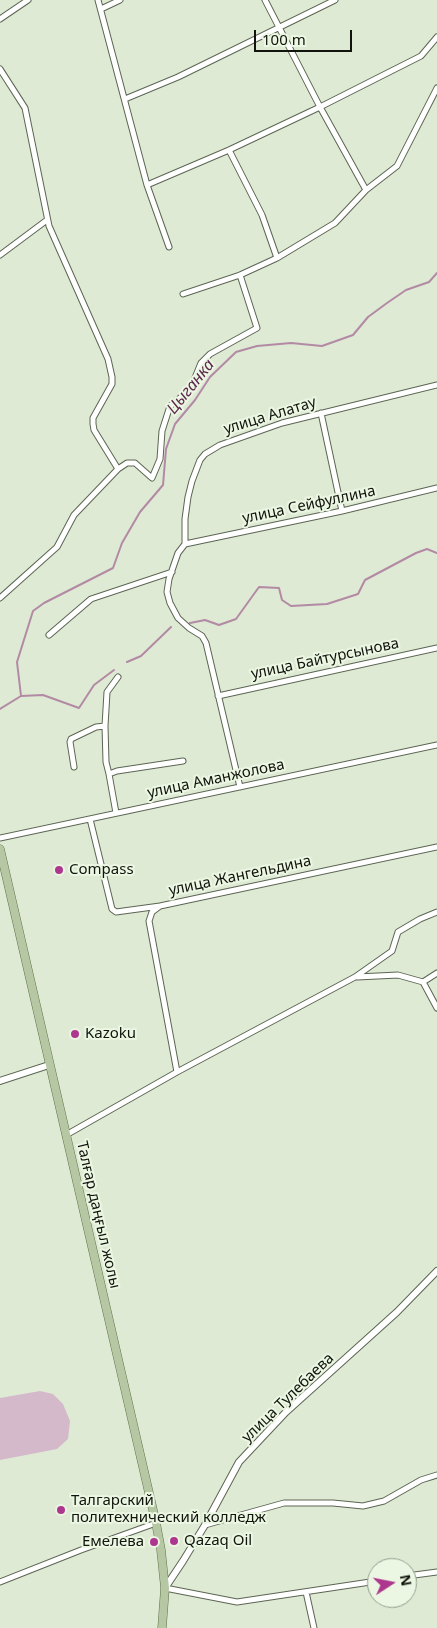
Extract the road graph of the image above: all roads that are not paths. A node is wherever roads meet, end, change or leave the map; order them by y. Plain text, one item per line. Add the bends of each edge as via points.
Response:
1 (28, 0) edge
2 (98, 0) edge
3 (120, 0) edge
4 (265, 0) edge
5 (335, 0) edge
6 (101, 9) junction
7 (0, 19) edge
8 (279, 26) junction
9 (437, 36) edge
10 (0, 69) edge
11 (437, 88) edge
12 (125, 99) junction
13 (320, 107) junction
14 (229, 150) junction
15 (146, 185) junction
16 (366, 190) junction
17 (47, 220) junction
18 (169, 247) dead end
19 (0, 255) edge
20 (277, 258) junction
21 (240, 275) junction
22 (183, 294) dead end
23 (437, 385) edge
24 (321, 413) junction
25 (118, 469) junction
26 (437, 488) edge
27 (342, 511) junction
28 (185, 544) junction
29 (172, 572) junction
30 (0, 598) edge
31 (49, 635) dead end
32 (437, 648) edge
33 (118, 677) dead end
34 (218, 696) junction
35 (105, 726) junction
36 (437, 745) edge
37 (183, 761) dead end
38 (74, 767) dead end
39 (109, 774) junction
40 (240, 787) junction
41 (116, 814) junction
42 (90, 819) junction
43 (0, 838) edge
44 (437, 846) edge
45 (0, 849) edge
46 (160, 906) junction
47 (437, 912) edge
48 (437, 973) edge
49 (355, 977) junction
50 (423, 982) junction
51 (437, 1008) edge
52 (49, 1065) junction
53 (177, 1072) junction
54 (0, 1081) edge
55 (65, 1136) junction
56 (437, 1271) edge
57 (437, 1475) edge
58 (156, 1523) junction
59 (205, 1525) junction
60 (437, 1572) edge
61 (417, 1575) edge
62 (0, 1582) edge
63 (367, 1583) edge
64 (165, 1588) junction
65 (306, 1592) junction
66 (162, 1628) edge
67 (314, 1628) edge

1 - 7 street
2 - 6 street
3 - 6 street
4 - 8 street
5 - 8 street
6 - 12 street
8 - 12 street via 178,77
8 - 13 street
9 - 13 street via 421,56
10 - 17 street via 25,108
11 - 16 street via 397,166
12 - 15 street
13 - 14 street
13 - 16 street
14 - 15 street
14 - 20 street via 262,215
15 - 18 street
16 - 20 street via 335,223
17 - 19 street
17 - 25 street via 108,359 112,384 93,418 93,424
20 - 21 street
21 - 22 street
21 - 25 street via 257,328 210,354 201,363 190,390 170,406 162,431 160,459 152,478 135,463 127,463
23 - 24 street, улица Алатау
24 - 27 street
24 - 28 street, улица Алатау via 253,432 204,454 188,497
25 - 30 street via 74,515 56,547
26 - 27 street, улица Сейфуллина
27 - 28 street, улица Сейфуллина
28 - 29 street, улица Алатау via 178,553
29 - 31 street via 90,599
29 - 34 street, улица Алатау via 168,592 170,603 178,618 202,636 206,643
32 - 34 street, улица Байтурсынова
33 - 35 street via 107,692
34 - 40 street, улица Алатау
35 - 38 street via 71,739
35 - 39 street
36 - 40 street, улица Аманжолова
37 - 39 street via 117,770
39 - 41 street
40 - 41 street, улица Аманжолова
41 - 42 street, улица Аманжолова
42 - 43 street, улица Аманжолова
42 - 46 street via 112,909 116,912
44 - 46 street, улица Жангельдина
45 - 52 main road, Талғар даңғыл жолы
46 - 53 street, улица Жангельдина via 152,912 149,922
47 - 49 street via 398,932 392,951
48 - 50 street
49 - 50 street via 398,975
49 - 53 street
50 - 51 street
52 - 54 street
52 - 55 main road, Талғар даңғыл жолы
53 - 55 street
55 - 58 main road, Талғар даңғыл жолы
56 - 59 street, улица Тулебаева via 390,1319 286,1412 239,1462
57 - 59 street via 377,1503 363,1506 284,1503
58 - 62 street
58 - 64 main road, Талғар даңғыл жолы
59 - 64 street, улица Тулебаева
60 - 61 street
63 - 65 street
64 - 65 street via 237,1602
64 - 66 main road, Талғар даңғыл жолы
65 - 67 street

